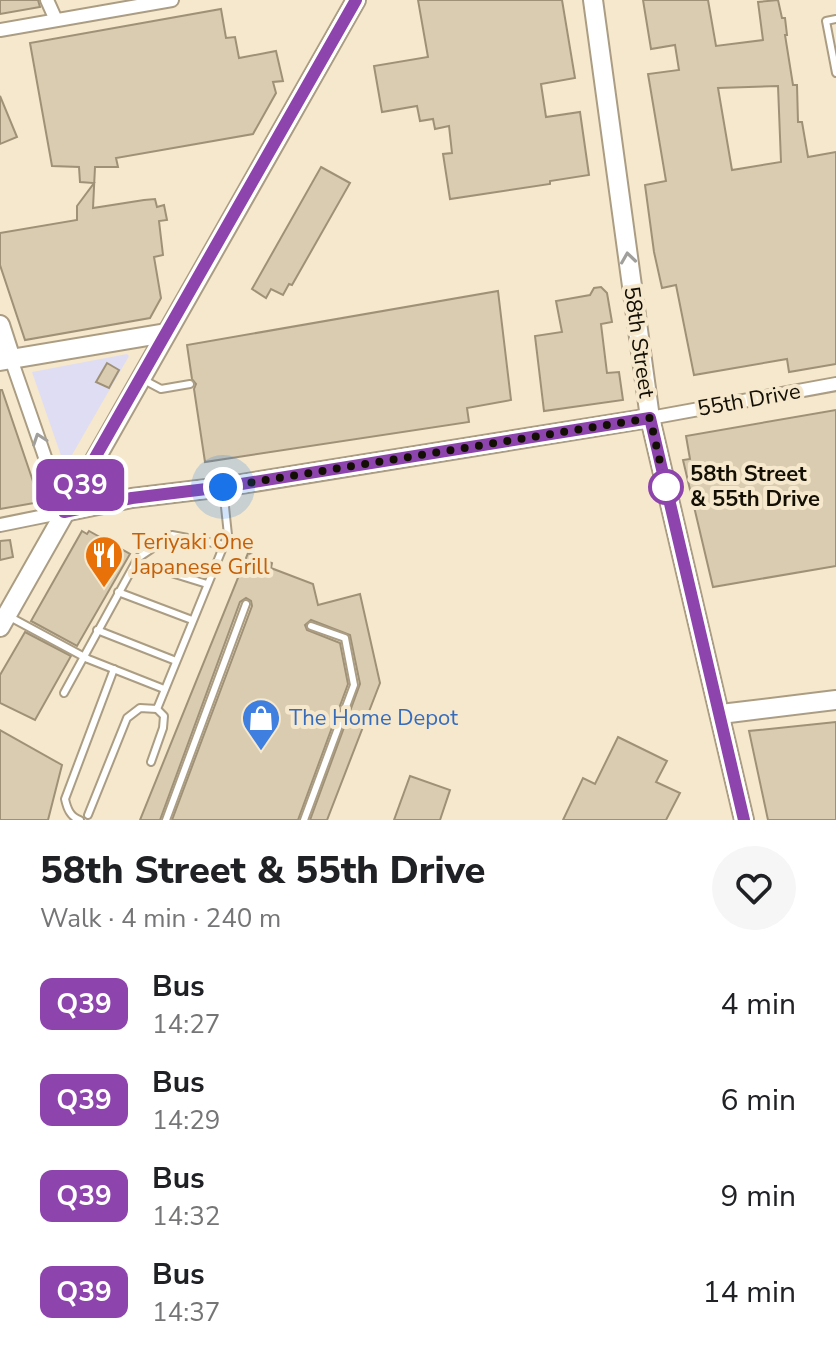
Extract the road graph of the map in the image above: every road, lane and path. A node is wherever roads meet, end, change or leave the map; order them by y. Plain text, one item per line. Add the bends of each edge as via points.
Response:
1 (47, 0) edge
2 (172, 0) edge
3 (356, 0) edge
4 (593, 0) edge
5 (836, 19) edge
6 (56, 20) junction
7 (0, 30) edge
8 (836, 73) edge
9 (0, 325) edge
10 (166, 333) junction
11 (6, 360) edge
12 (141, 379) junction
13 (190, 384) dead end
14 (836, 384) edge
15 (650, 418) junction
16 (223, 487) junction
17 (64, 512) junction
18 (0, 525) edge
19 (224, 545) junction
20 (136, 562) junction
21 (207, 584) junction
22 (118, 592) junction
23 (246, 604) dead end
24 (192, 620) junction
25 (4, 621) edge
26 (311, 626) dead end
27 (97, 630) junction
28 (83, 656) junction
29 (176, 661) junction
30 (114, 669) junction
31 (164, 689) junction
32 (64, 693) dead end
33 (836, 700) edge
34 (157, 709) junction
35 (721, 714) junction
36 (151, 762) dead end
37 (88, 815) dead end
38 (80, 820) edge
39 (166, 820) edge
40 (304, 820) edge
41 (744, 820) edge

1 - 6 street
2 - 6 street
3 - 10 main road
15 -> 4 main road, 58th Street
5 - 8 lane via 826,21
6 - 7 street
9 - 11 main road
10 - 11 main road
10 - 12 main road
17 -> 11 street
12 - 13 lane via 161,389
12 - 17 main road
14 - 15 street, 55th Drive
15 - 16 main road, 55th Drive
15 - 35 main road, 58th Street
16 - 17 main road, 55th Drive
16 - 19 lane via 228,535
17 - 18 street, 55th Drive
17 - 25 main road
19 - 20 lane via 172,535
19 - 21 lane
20 - 21 lane
20 - 22 lane
21 - 24 lane
22 - 24 lane
22 - 27 lane
23 - 39 lane
24 - 29 lane
25 - 28 lane
26 - 40 lane via 345,638 354,685
27 - 28 lane
27 - 29 lane
28 - 30 lane
28 - 32 lane
29 - 31 lane
30 - 31 lane
30 - 38 lane via 65,799
31 - 34 lane
33 - 35 main road
34 - 36 lane via 164,716 163,728
34 - 37 lane via 140,708 127,718
35 - 41 main road, 58th Street

